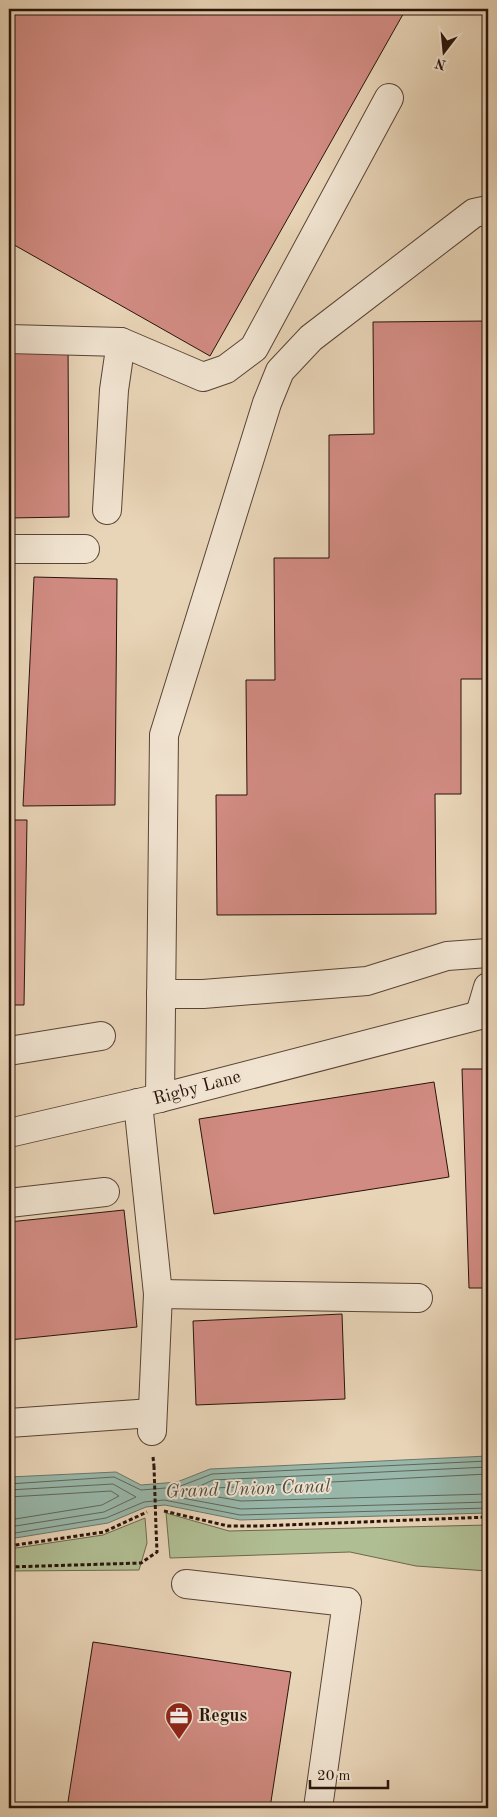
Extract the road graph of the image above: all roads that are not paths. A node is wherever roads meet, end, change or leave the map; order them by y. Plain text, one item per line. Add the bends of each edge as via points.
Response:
1 (389, 98) dead end
2 (488, 210) edge
3 (9, 339) edge
4 (120, 342) junction
5 (107, 510) dead end
6 (9, 549) edge
7 (85, 549) dead end
8 (488, 953) edge
9 (488, 988) edge
10 (161, 994) junction
11 (484, 1014) edge
12 (101, 1036) dead end
13 (9, 1050) edge
14 (149, 1101) junction
15 (9, 1133) edge
16 (105, 1192) dead end
17 (9, 1202) edge
18 (158, 1294) junction
19 (418, 1298) dead end
20 (9, 1423) edge
21 (186, 1584) dead end
22 (318, 1808) edge

1 - 4 street via 254,348 226,369 203,377
2 - 10 street via 474,213 311,338 280,371 267,403 164,735
3 - 4 street
4 - 5 street
6 - 7 street
8 - 10 street via 448,956 367,981 204,994
9 - 11 street
10 - 14 street
11 - 14 street, Rigby Lane
12 - 13 street
14 - 15 street
14 - 18 street, Rigby Lane
16 - 17 street
18 - 19 street
18 - 20 street, Rigby Lane via 152,1422
21 - 22 street via 347,1602

